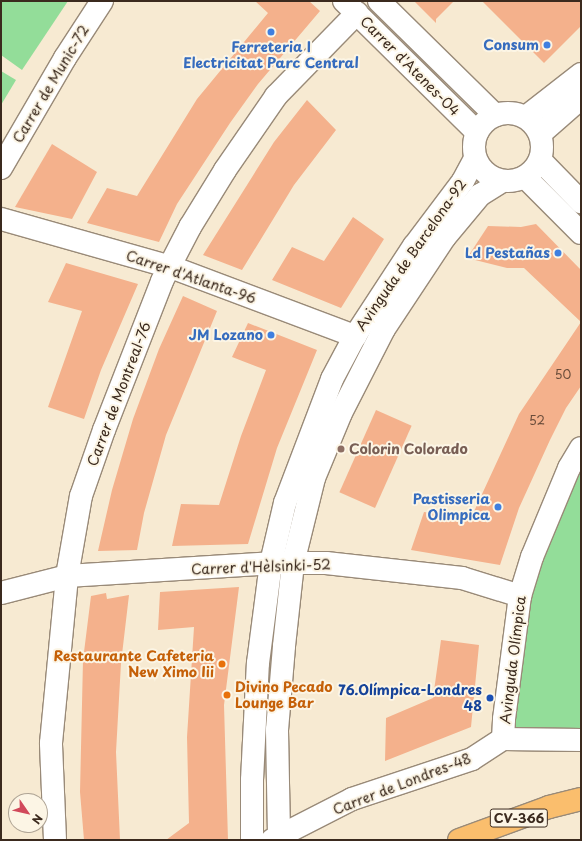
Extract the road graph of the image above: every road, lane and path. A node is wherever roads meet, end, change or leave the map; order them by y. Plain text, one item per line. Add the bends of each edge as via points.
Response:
1 (102, 1) edge
2 (380, 1) edge
3 (350, 7) edge
4 (581, 74) edge
5 (581, 98) edge
6 (495, 115) junction
7 (526, 117) junction
8 (477, 132) junction
9 (540, 134) junction
10 (475, 158) junction
11 (540, 160) junction
12 (1, 168) edge
13 (525, 177) junction
14 (502, 181) junction
15 (581, 202) edge
16 (1, 219) edge
17 (581, 233) edge
18 (171, 267) junction
19 (355, 336) junction
20 (581, 448) edge
21 (271, 563) junction
22 (293, 563) junction
23 (67, 576) junction
24 (1, 593) edge
25 (520, 596) junction
26 (503, 740) junction
27 (581, 740) edge
28 (581, 799) edge
29 (276, 838) edge
30 (55, 840) edge
31 (252, 840) edge
32 (459, 840) edge

1 - 12 street, Carrer de Munic-72 via 65,58
2 - 6 street, Carrer d'Atenes-04
3 - 8 street, Carrer d'Atenes-04
3 - 18 street, Carrer de Montreal-76 via 276,96 225,170 190,227
4 - 7 street
5 - 9 street
6 - 7 street via 514,112
6 - 8 street via 483,123
7 - 9 street
8 - 10 street via 474,144
9 - 11 street
10 - 14 street via 488,175
10 - 19 street, Avinguda de Barcelona-92 via 463,181 414,246
11 - 13 street via 534,170
11 - 15 street
13 - 14 street
13 - 17 street
14 - 22 street, Avinguda de Barcelona-92 via 480,195 454,226 384,329 342,413 314,478
16 - 18 street, Carrer d'Atlanta-96
18 - 19 street, Carrer d'Atlanta-96
18 - 23 street, Carrer de Montreal-76 via 162,280 81,496
19 - 21 street, Avinguda de Barcelona-92 via 332,379 311,431 285,503
20 - 25 street, Avinguda Olímpica via 569,468 532,557
21 - 22 street, Carrer d'Hèlsinki-52
21 - 23 street, Carrer d'Hèlsinki-52
21 - 31 street, Avinguda de Barcelona-92 via 258,662 252,780
22 - 25 street, Carrer d'Hèlsinki-52 via 326,563 462,578
22 - 29 street, Avinguda de Barcelona-92 via 277,730
23 - 24 street, Carrer d'Hèlsinki-52
23 - 30 street, Carrer de Montreal-76 via 52,743
25 - 26 street, Avinguda Olímpica via 506,696
26 - 27 street
26 - 29 street, Carrer de Londres-48 via 472,759 352,800
28 - 32 main road, CV-366 via 549,807

